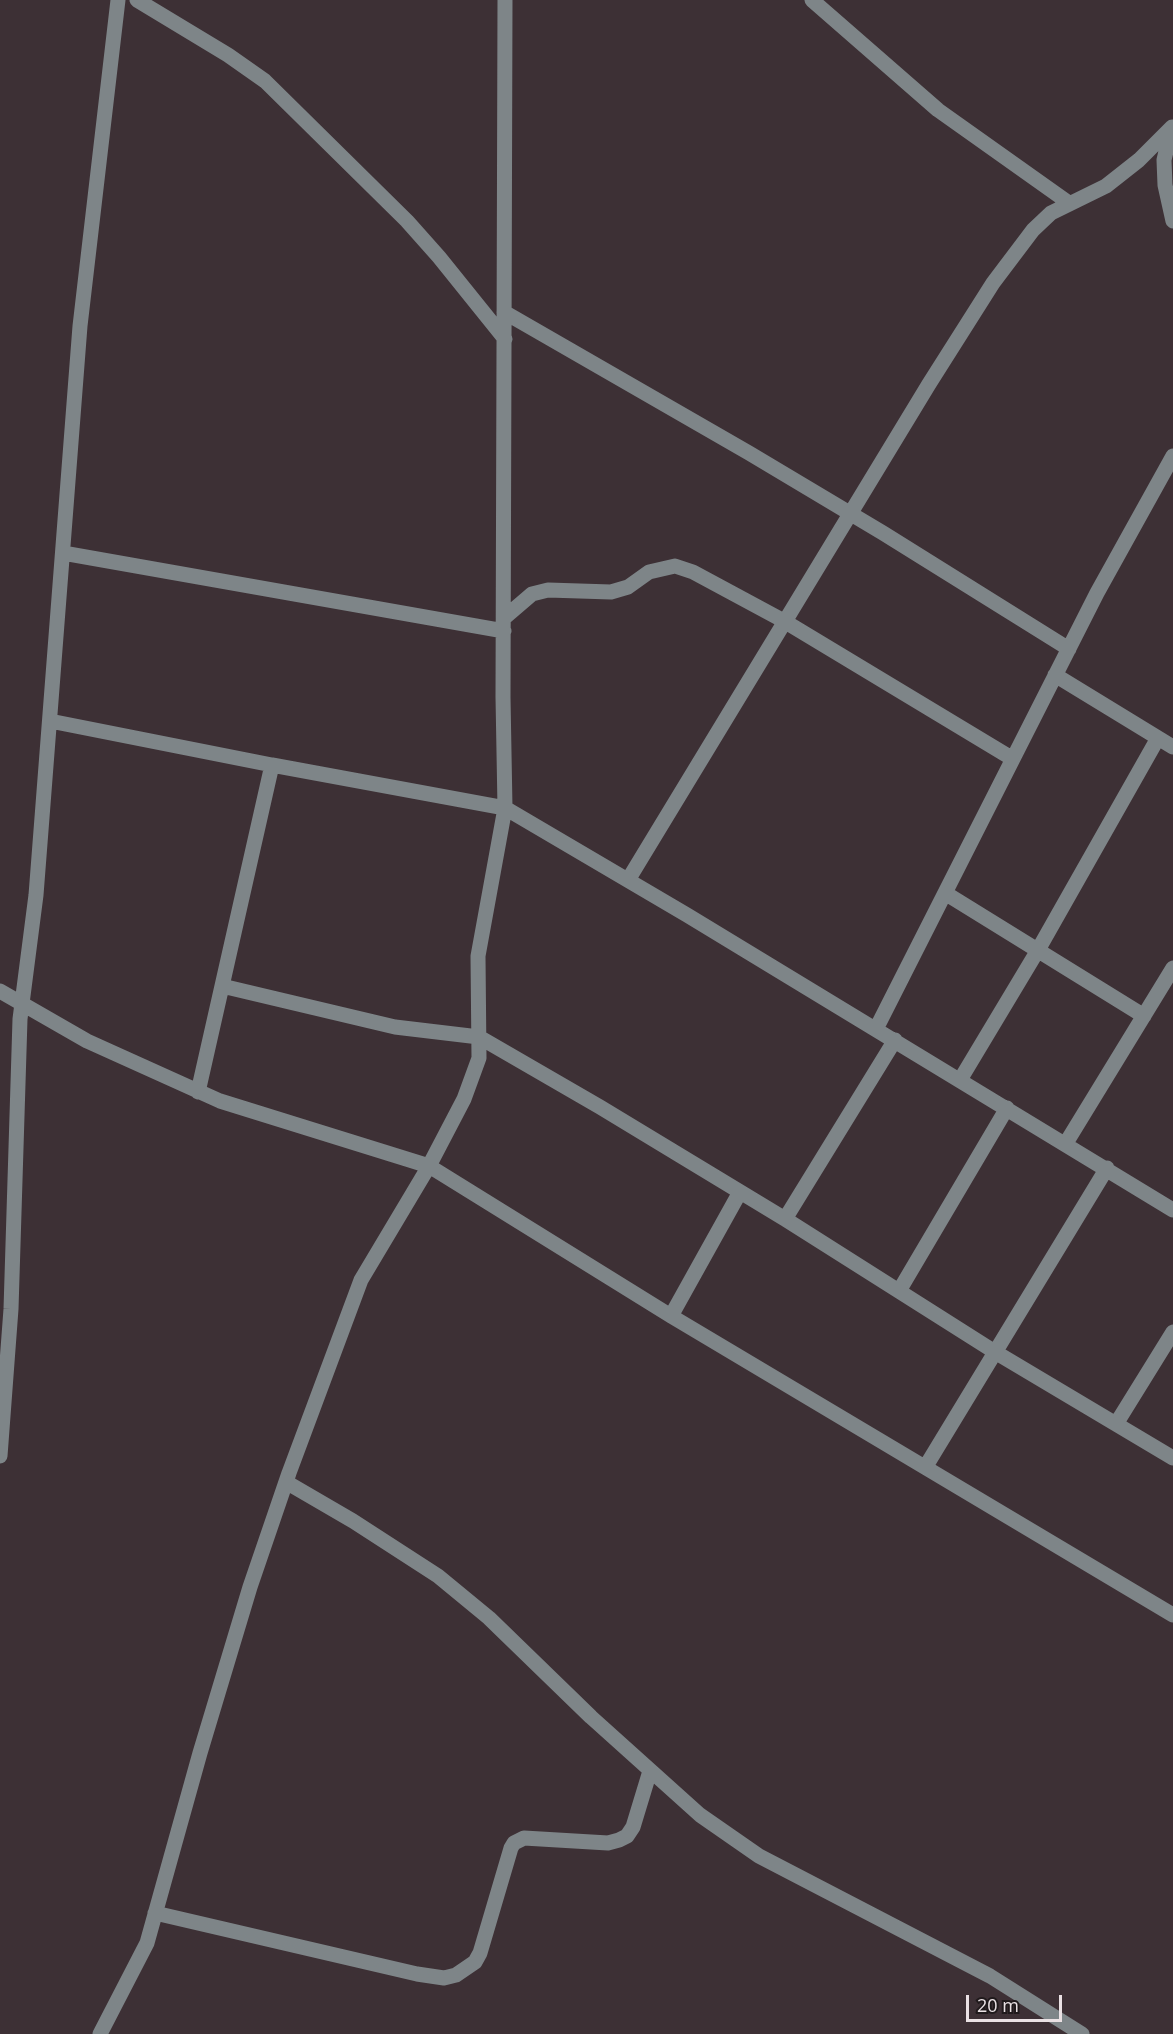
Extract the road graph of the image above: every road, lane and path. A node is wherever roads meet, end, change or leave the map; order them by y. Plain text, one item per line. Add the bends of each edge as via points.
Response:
1 (118, 0) edge
2 (137, 0) edge
3 (505, 0) edge
4 (812, 0) edge
5 (1173, 127) edge
6 (1069, 203) junction
7 (1173, 221) edge
8 (504, 312) junction
9 (505, 339) junction
10 (1173, 456) edge
11 (850, 513) junction
12 (63, 554) junction
13 (784, 621) junction
14 (504, 624) junction
15 (1069, 649) junction
16 (1055, 675) junction
17 (50, 721) junction
18 (1158, 738) junction
19 (1173, 747) edge
20 (1013, 759) junction
21 (272, 765) junction
22 (505, 808) junction
23 (628, 880) junction
24 (945, 893) junction
25 (1038, 951) junction
26 (1173, 968) edge
27 (222, 986) junction
28 (0, 991) edge
29 (22, 1005) junction
30 (1144, 1016) junction
31 (876, 1029) junction
32 (479, 1037) junction
33 (895, 1040) junction
34 (960, 1080) junction
35 (198, 1092) junction
36 (1007, 1108) junction
37 (1066, 1143) junction
38 (429, 1166) junction
39 (1107, 1168) junction
40 (740, 1192) junction
41 (1173, 1210) edge
42 (785, 1219) junction
43 (899, 1291) junction
44 (671, 1316) junction
45 (1173, 1332) edge
46 (995, 1352) junction
47 (1116, 1424) junction
48 (0, 1456) edge
49 (1173, 1458) edge
50 (926, 1466) junction
51 (286, 1482) junction
52 (1173, 1615) edge
53 (650, 1771) junction
54 (155, 1913) junction
55 (100, 2034) edge
56 (1082, 2034) edge

1 - 12 street via 80,326
2 - 9 street via 265,81 407,221
3 - 8 street
4 - 6 street via 938,110
5 - 6 street via 1106,186
5 - 7 street via 1164,160
6 - 11 street via 1033,230 993,283
8 - 9 street
8 - 11 street
9 - 14 street
10 - 15 street
11 - 13 street
11 - 15 street
12 - 14 street
12 - 17 street
13 - 14 street via 675,566 649,572 628,587 610,592 548,590 532,594
13 - 20 street
13 - 23 street
14 - 22 street
15 - 16 street
16 - 18 street
16 - 20 street
17 - 21 street
17 - 29 street via 36,895
18 - 19 street
18 - 25 street
20 - 24 street
21 - 22 street
21 - 27 street
22 - 23 street
22 - 32 street via 478,956
23 - 31 street
24 - 25 street
24 - 31 street
25 - 30 street
25 - 34 street
26 - 30 street
27 - 32 street via 395,1027
27 - 35 street
28 - 29 street
29 - 35 street via 87,1041
29 - 48 street
30 - 37 street
31 - 33 street
32 - 38 street via 479,1058 468,1089
32 - 40 street
33 - 34 street
33 - 42 street
34 - 36 street
35 - 38 street
36 - 37 street
36 - 43 street
37 - 39 street
38 - 44 street
38 - 51 street via 361,1280
39 - 41 street
39 - 46 street
40 - 42 street
40 - 44 street
42 - 43 street
43 - 46 street
44 - 50 street
45 - 47 street
46 - 47 street
46 - 50 street
47 - 49 street
50 - 52 street
51 - 53 street via 438,1576 489,1618
51 - 54 street via 249,1587
53 - 54 street via 627,1836 608,1843 524,1838 514,1843 480,1953 456,1975 444,1978 417,1974
53 - 56 street via 700,1815 759,1856 990,1976
54 - 55 street via 147,1943

